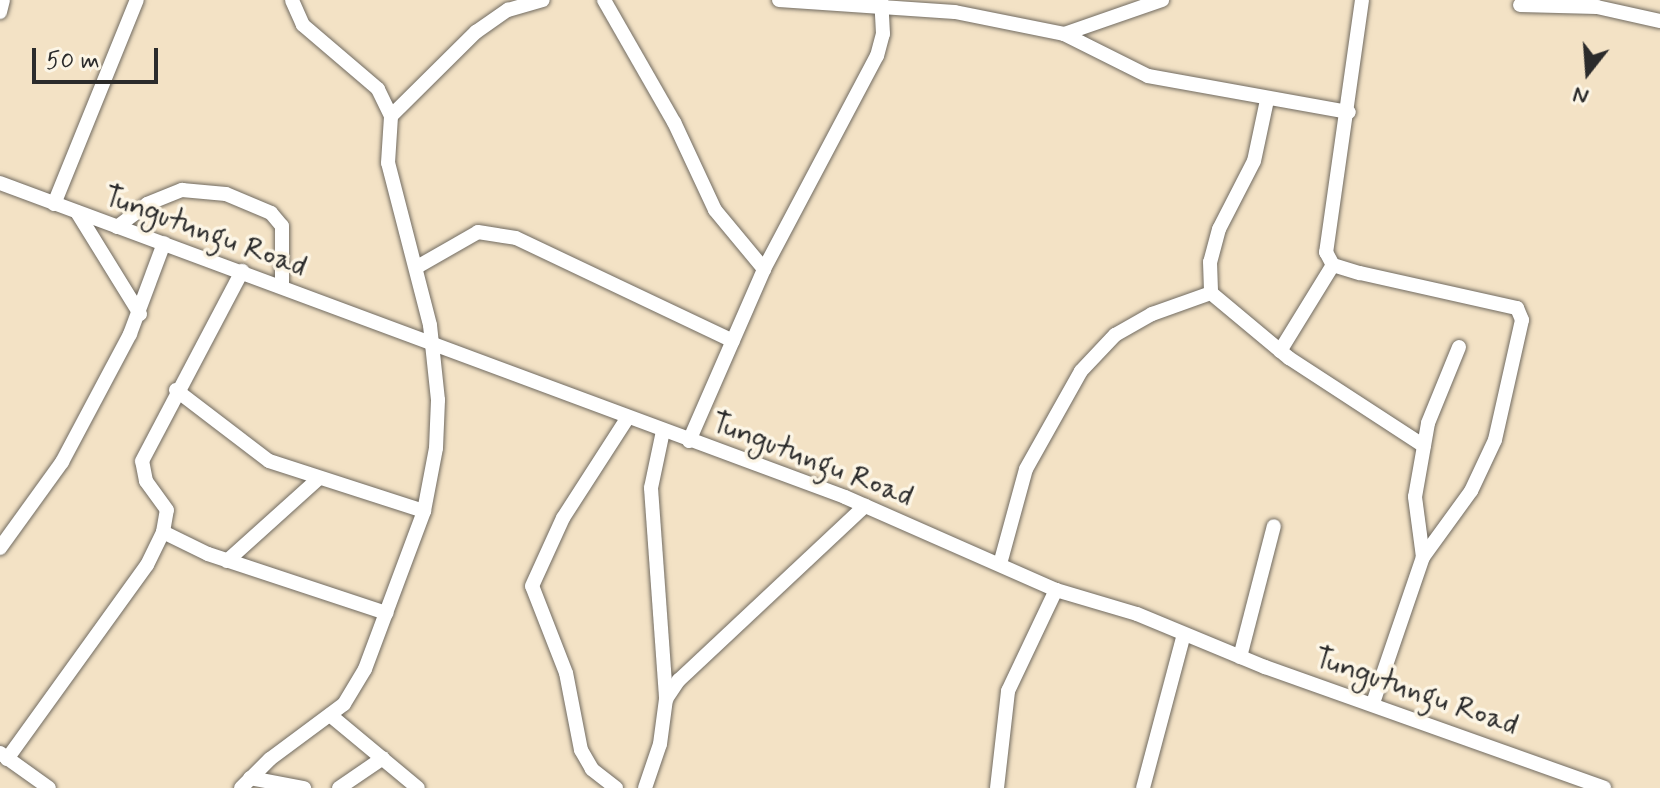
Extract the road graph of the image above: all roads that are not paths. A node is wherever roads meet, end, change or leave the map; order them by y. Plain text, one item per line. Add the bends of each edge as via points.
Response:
1 (3, 0) edge
2 (137, 0) edge
3 (292, 0) edge
4 (543, 0) edge
5 (604, 0) edge
6 (779, 0) edge
7 (1162, 0) edge
8 (1362, 0) edge
9 (881, 2) edge
10 (508, 5) edge
11 (1520, 5) dead end
12 (0, 12) edge
13 (1660, 21) edge
14 (1064, 34) junction
15 (1267, 100) junction
16 (1349, 112) junction
17 (391, 116) junction
18 (0, 183) edge
19 (54, 204) junction
20 (77, 212) junction
21 (117, 227) junction
22 (164, 243) junction
23 (1333, 265) junction
24 (417, 267) junction
25 (764, 269) junction
26 (242, 271) junction
27 (282, 287) junction
28 (1211, 293) junction
29 (140, 314) junction
30 (733, 341) junction
31 (433, 346) junction
32 (1459, 347) dead end
33 (1280, 351) junction
34 (176, 390) junction
35 (628, 417) junction
36 (663, 431) junction
37 (689, 441) junction
38 (1424, 446) junction
39 (318, 479) junction
40 (865, 506) junction
41 (424, 511) junction
42 (1274, 526) dead end
43 (163, 532) junction
44 (0, 548) edge
45 (1423, 557) junction
46 (227, 561) junction
47 (1000, 564) junction
48 (1056, 590) junction
49 (386, 613) junction
50 (1184, 634) junction
51 (1240, 657) junction
52 (666, 699) junction
53 (1373, 703) junction
54 (330, 715) junction
55 (4, 756) edge
56 (383, 758) junction
57 (246, 783) edge
58 (613, 787) edge
59 (49, 788) edge
60 (304, 788) edge
61 (339, 788) edge
62 (418, 788) edge
63 (645, 788) edge
64 (997, 788) edge
65 (1143, 788) edge
66 (1604, 788) edge

1 - 12 street
2 - 19 street
3 - 17 street via 303,25 378,89
4 - 10 street
5 - 25 street via 674,122 715,210
6 - 9 street via 811,6
7 - 14 street
8 - 16 street
9 - 14 street
9 - 25 street via 877,56
10 - 17 street
11 - 13 street via 1597,7
14 - 15 street via 1148,76
15 - 16 street
15 - 28 street via 1254,161 1216,240
16 - 23 street via 1326,252
17 - 24 street via 388,163
18 - 19 street, Tungutungu Road
19 - 20 street, Tungutungu Road
20 - 21 street, Tungutungu Road
20 - 29 street
21 - 22 street, Tungutungu Road
21 - 27 street via 147,204 182,190 226,194 271,213 282,226
22 - 26 street, Tungutungu Road
22 - 29 street
23 - 33 street
23 - 45 street via 1517,308 1522,320 1495,440 1471,491
24 - 30 street via 478,232 516,238
24 - 31 street
25 - 30 street
26 - 27 street, Tungutungu Road
26 - 34 street
27 - 31 street, Tungutungu Road
28 - 33 street
28 - 47 street via 1152,314 1115,335 1081,371 1026,469
29 - 44 street via 62,462
30 - 37 street
31 - 35 street, Tungutungu Road
31 - 41 street via 436,448
32 - 38 street
33 - 38 street
34 - 39 street via 269,461
34 - 43 street via 142,461 146,481 167,510
35 - 36 street, Tungutungu Road
35 - 58 street via 563,518 532,586 566,673 581,750 592,769
36 - 37 street, Tungutungu Road
36 - 52 street via 651,488
37 - 40 street, Tungutungu Road
38 - 45 street via 1415,497
39 - 41 street
39 - 46 street
40 - 47 street, Tungutungu Road
40 - 52 street via 753,607
41 - 49 street
42 - 51 street
43 - 46 street
43 - 55 street via 147,565
45 - 53 street
46 - 49 street
47 - 48 street, Tungutungu Road
48 - 50 street, Tungutungu Road
48 - 64 street via 1008,691
49 - 54 street via 365,669 344,704
50 - 51 street, Tungutungu Road
50 - 65 street
51 - 53 street, Tungutungu Road
52 - 63 street via 660,744
53 - 66 street, Tungutungu Road
54 - 56 street
54 - 57 street
55 - 59 street
56 - 61 street
56 - 62 street
57 - 60 street

